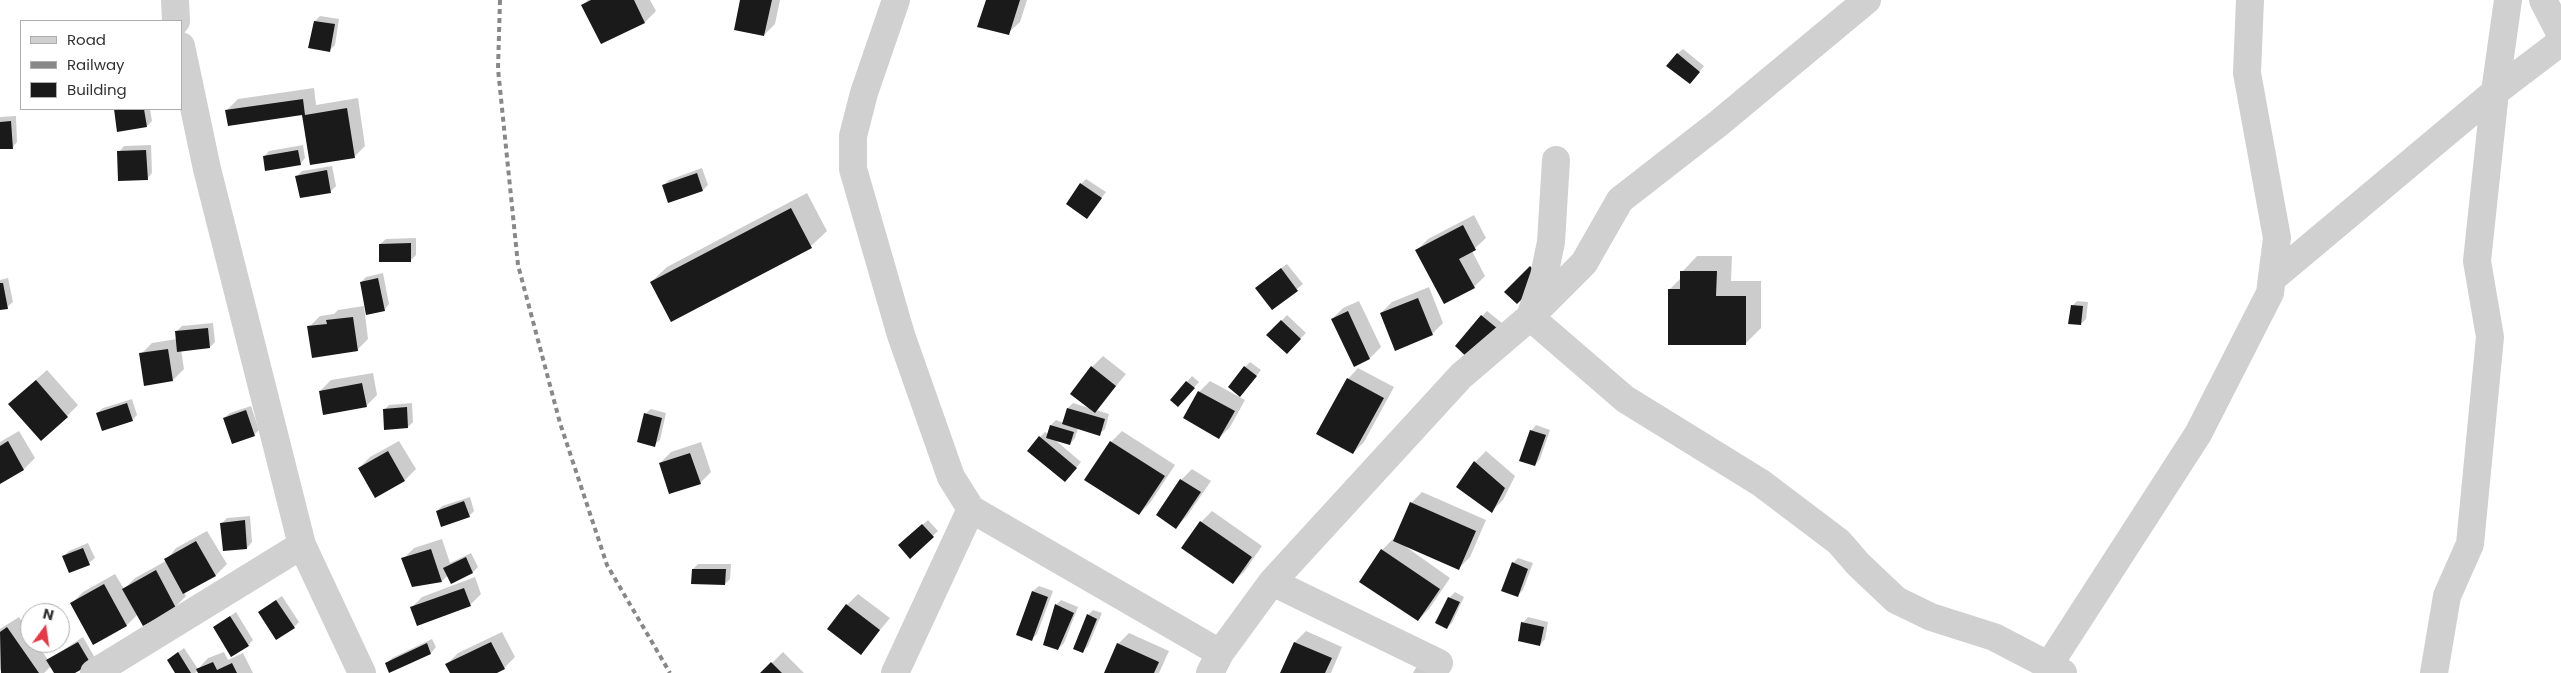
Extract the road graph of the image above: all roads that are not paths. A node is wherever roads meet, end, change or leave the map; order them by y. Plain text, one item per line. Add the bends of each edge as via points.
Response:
1 (176, 0) edge
2 (896, 0) edge
3 (1867, 0) edge
4 (2250, 0) edge
5 (2508, 0) edge
6 (2544, 0) edge
7 (176, 20) edge
8 (2561, 35) edge
9 (2561, 42) edge
10 (182, 51) edge
11 (2495, 92) junction
12 (1556, 160) dead end
13 (2274, 277) junction
14 (1530, 316) junction
15 (971, 509) junction
16 (302, 545) junction
17 (1272, 582) junction
18 (1215, 663) edge
19 (1439, 663) dead end
20 (2056, 669) edge
21 (94, 673) edge
22 (362, 673) edge
23 (895, 673) edge
24 (2434, 673) edge

1 - 7 street
2 - 15 street via 853,136 854,169 874,249 901,335 951,477
3 - 14 street via 1620,200 1584,263
4 - 13 street via 2247,74 2277,238
5 - 11 street
6 - 8 street
9 - 11 street
10 - 16 street via 207,169
11 - 13 street
11 - 24 street via 2476,261 2490,337 2470,544 2448,596
12 - 14 street via 1551,242 1544,276
13 - 20 street via 2270,293 2198,434
14 - 17 street via 1461,376
14 - 20 street via 1625,399 1761,483 1839,542 1896,600 1931,617 1994,637
15 - 18 street
15 - 23 street
16 - 21 street
16 - 22 street
17 - 18 street
17 - 19 street

